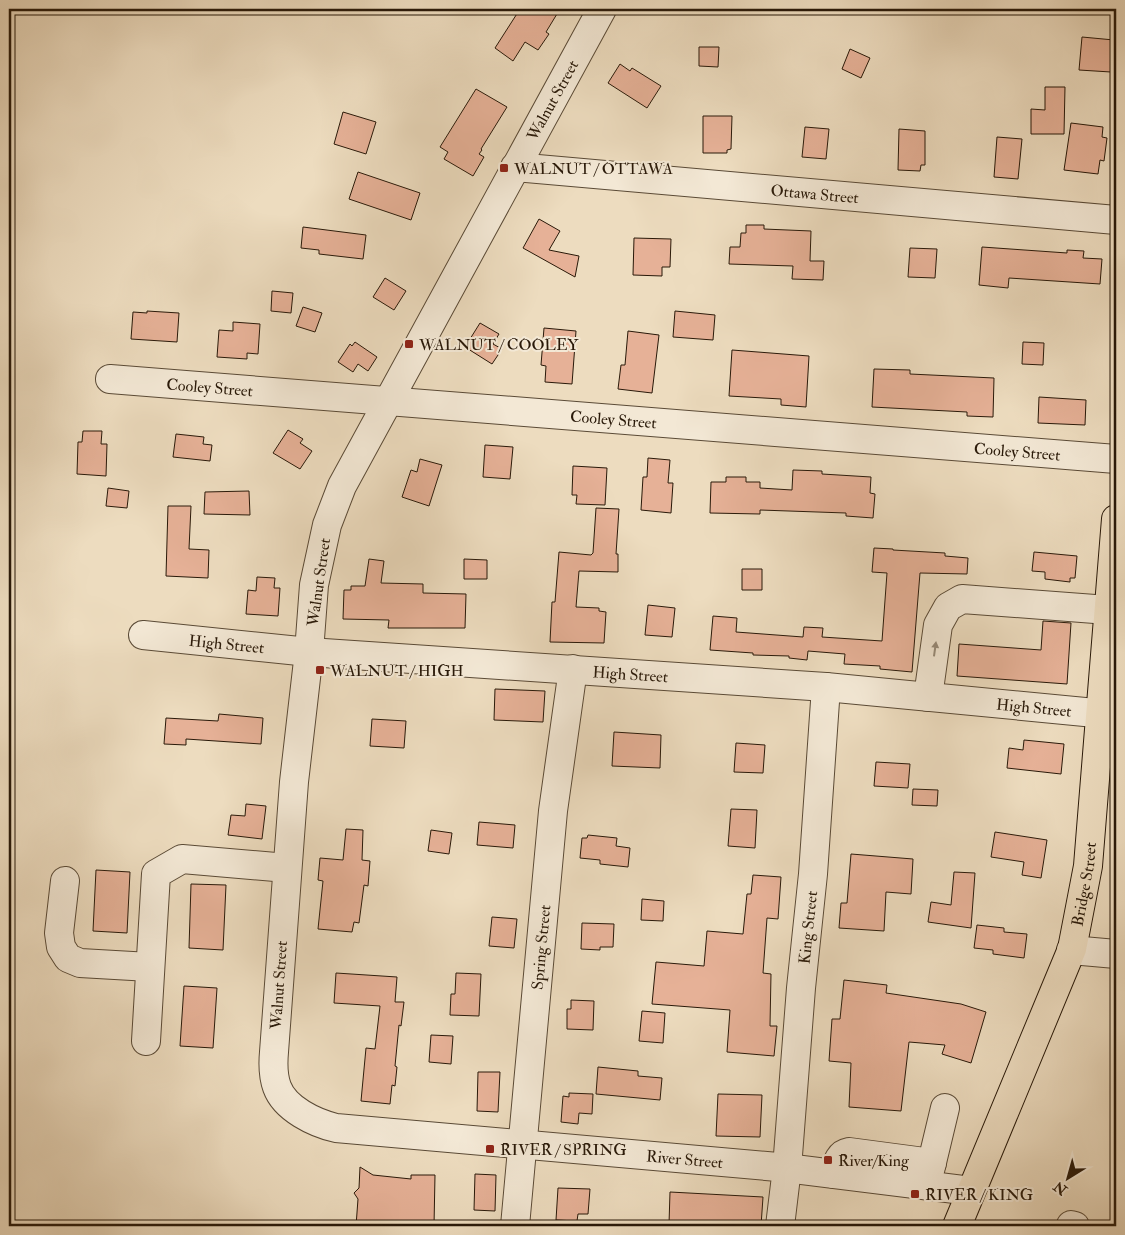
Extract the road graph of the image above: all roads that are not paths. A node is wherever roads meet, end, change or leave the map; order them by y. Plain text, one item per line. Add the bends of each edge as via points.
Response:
1 (602, 9) edge
2 (515, 167) junction
3 (1116, 220) edge
4 (110, 379) dead end
5 (389, 401) junction
6 (1116, 459) edge
7 (1116, 518) edge
8 (1108, 610) junction
9 (143, 635) dead end
10 (309, 652) junction
11 (574, 669) junction
12 (826, 687) junction
13 (928, 697) junction
14 (1108, 715) edge
15 (287, 868) junction
16 (65, 881) dead end
17 (1071, 950) junction
18 (1116, 954) edge
19 (150, 968) junction
20 (146, 1041) dead end
21 (285, 1101) joint
22 (945, 1108) dead end
23 (522, 1143) junction
24 (787, 1168) junction
25 (929, 1174) junction
26 (971, 1191) junction
27 (515, 1226) edge
28 (780, 1226) edge
29 (957, 1226) edge

1 - 2 street, Walnut Street
2 - 3 street, Ottawa Street
2 - 5 street, Walnut Street
4 - 5 street, Cooley Street
5 - 6 street, Cooley Street
5 - 10 street, Walnut Street via 342,486 327,525 314,585
7 - 8 main road, Bridge Street
13 -> 8 street via 938,625 948,607 962,599
8 - 14 main road, Bridge Street
9 - 10 street, High Street
10 - 11 street, High Street
10 - 15 street, Walnut Street
11 - 12 street, High Street
11 - 23 street, Spring Street via 553,811
12 - 13 street, High Street
12 - 24 street, King Street
13 - 14 street, High Street
14 - 17 main road, Bridge Street via 1088,866
15 - 19 street via 182,859 156,874
15 - 21 street, Walnut Street via 274,1052 275,1080
16 - 19 street via 60,933 61,947 68,958 80,963
17 - 18 street
17 - 26 main road, Bridge Street
19 - 20 street
21 - 23 street, River Street via 311,1119 336,1128
22 - 25 street
23 - 24 street, River Street
23 - 27 street, Spring Street
24 - 25 street, River Street via 834,1174
24 - 28 street, King Street
25 - 26 street, River Street
26 - 29 main road, Bridge Street

